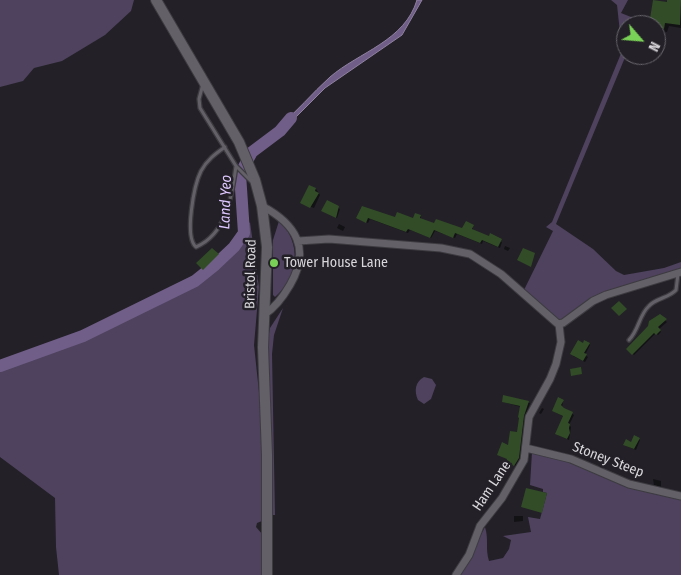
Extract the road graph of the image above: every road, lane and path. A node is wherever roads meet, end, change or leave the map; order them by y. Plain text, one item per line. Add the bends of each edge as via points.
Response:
1 (156, 0) edge
2 (203, 84) junction
3 (225, 146) junction
4 (236, 166) junction
5 (256, 183) junction
6 (262, 206) junction
7 (298, 241) junction
8 (680, 273) edge
9 (265, 314) junction
10 (559, 324) junction
11 (629, 340) dead end
12 (526, 448) junction
13 (681, 496) edge
14 (267, 575) edge
15 (456, 575) edge

1 - 2 main road, Bristol Road
2 - 3 lane via 200,108
2 - 5 main road, Bristol Road via 245,155
3 - 4 lane
3 - 4 lane via 210,157 200,172 193,194 191,240 196,247 224,220
4 - 5 lane
5 - 6 main road, Bristol Road
6 - 7 street via 282,218
6 - 9 main road, Bristol Road via 267,247
7 - 9 street via 300,258 295,275 275,307
7 - 10 street via 329,239 441,248 470,254 502,274
8 - 10 street via 606,295
8 - 11 lane via 676,290 649,305
9 - 14 main road, Bristol Road
10 - 12 street, Ham Lane via 561,342 556,364 529,416
12 - 13 street, Stoney Steep via 571,459 629,484
12 - 15 street, Ham Lane via 516,476 483,522 469,555

